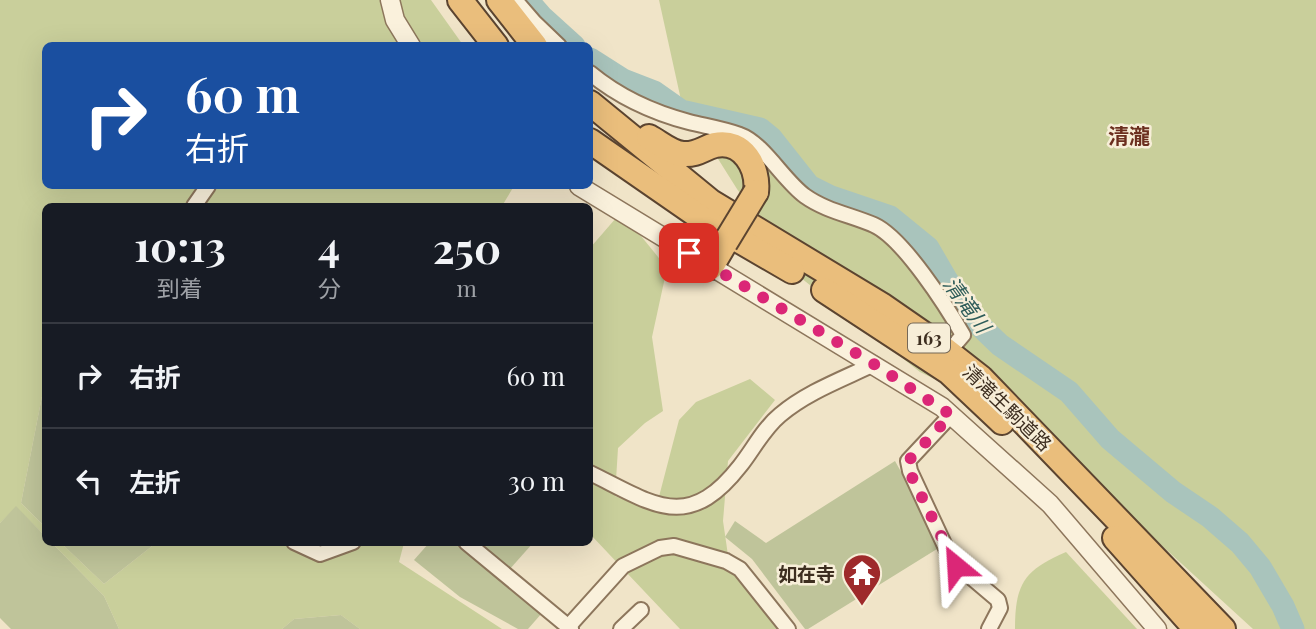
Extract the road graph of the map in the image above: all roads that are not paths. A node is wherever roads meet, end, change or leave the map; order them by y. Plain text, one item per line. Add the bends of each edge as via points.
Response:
1 (390, 0) edge
2 (441, 0) edge
3 (460, 0) edge
4 (499, 0) edge
5 (515, 0) edge
6 (409, 42) edge
7 (471, 42) edge
8 (493, 42) edge
9 (533, 42) edge
10 (555, 42) edge
11 (593, 75) edge
12 (593, 91) edge
13 (593, 105) edge
14 (639, 131) junction
15 (593, 143) edge
16 (701, 153) junction
17 (706, 182) junction
18 (584, 189) edge
19 (711, 267) junction
20 (957, 342) junction
21 (874, 364) junction
22 (951, 415) junction
23 (593, 474) edge
24 (303, 546) edge
25 (342, 546) edge
26 (471, 546) edge
27 (1150, 551) junction
28 (640, 610) dead end
29 (570, 628) edge
30 (621, 629) edge
31 (788, 629) edge
32 (989, 629) edge
33 (1157, 629) edge
34 (1196, 629) edge
35 (1223, 629) edge

1 - 6 street via 395,20
2 - 7 highway
3 - 8 highway
4 - 9 highway
5 - 10 street
11 - 20 street via 625,98 660,114 743,135 806,197 886,233 938,292 963,335
12 - 14 highway
13 - 27 highway, 清滝生駒道路 / 163 via 711,202 883,306 981,378
14 - 16 highway via 674,152
14 - 17 highway
15 - 34 highway, 清滝生駒道路 / 163 via 704,220 824,289 948,372 1076,493
16 - 17 highway via 698,168
16 - 19 highway, bridge via 726,145 744,153 755,171 756,192
17 - 20 highway via 926,318
18 - 19 street
19 - 21 street
20 - 27 highway via 1063,438 1112,491
21 - 22 street
21 - 23 street via 811,394 779,416 716,493 703,500 660,507
22 - 32 street via 908,461 909,471 952,561 998,600 1000,608
22 - 33 street via 1049,505
24 - 25 street via 320,554
26 - 29 street
27 - 35 highway, 清滝生駒道路 / 163
28 - 30 street
29 - 31 street via 623,566 674,546 740,569

